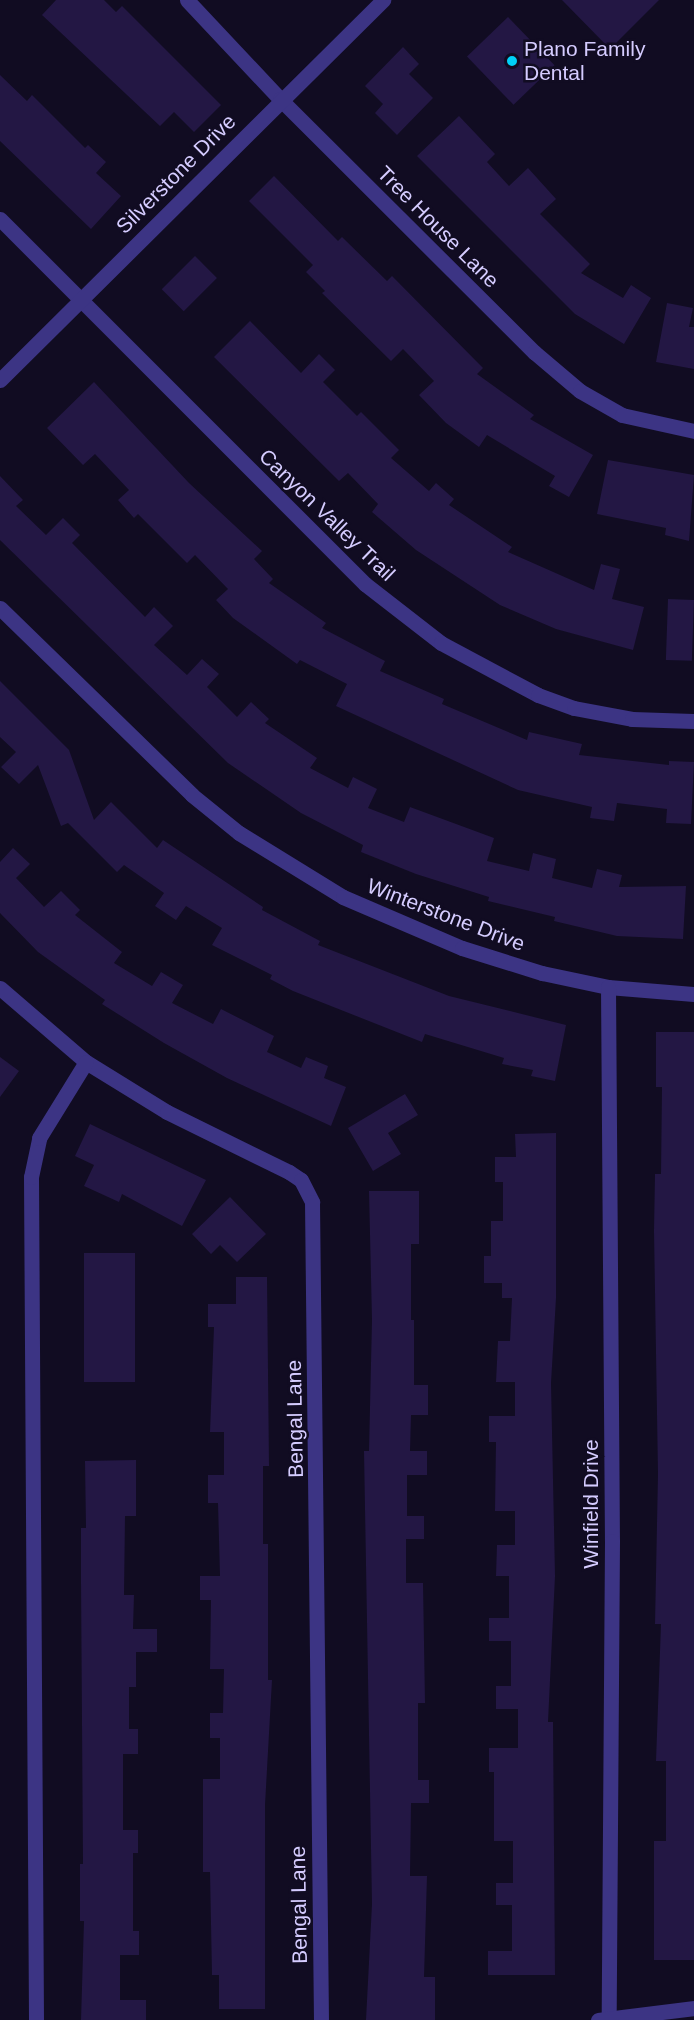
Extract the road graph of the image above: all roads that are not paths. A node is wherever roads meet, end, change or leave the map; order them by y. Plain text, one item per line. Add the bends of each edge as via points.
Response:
1 (186, 0) edge
2 (383, 0) edge
3 (280, 99) junction
4 (0, 219) edge
5 (80, 302) junction
6 (0, 380) edge
7 (694, 431) edge
8 (0, 608) edge
9 (694, 722) edge
10 (608, 987) junction
11 (0, 988) edge
12 (694, 994) edge
13 (86, 1062) junction
14 (694, 2008) edge
15 (605, 2019) edge
16 (36, 2020) edge
17 (321, 2020) edge

1 - 3 street, Tree House Lane
2 - 3 street, Silverstone Drive
3 - 5 street, Silverstone Drive
3 - 7 street, Tree House Lane via 534,352 580,391 622,415
4 - 5 street, Canyon Valley Trail
5 - 6 street, Silverstone Drive
5 - 9 street, Canyon Valley Trail via 365,584 441,643 538,695 574,708 632,719
8 - 10 street, Winterstone Drive via 192,795 239,833 289,865 343,897 462,948 542,973
10 - 12 street, Winterstone Drive
10 - 15 street, Winfield Drive via 612,1541
11 - 13 street, Bengal Lane
13 - 16 street via 39,1138 31,1177
13 - 17 street, Bengal Lane via 167,1112 289,1172 301,1180 312,1202
14 - 15 street

